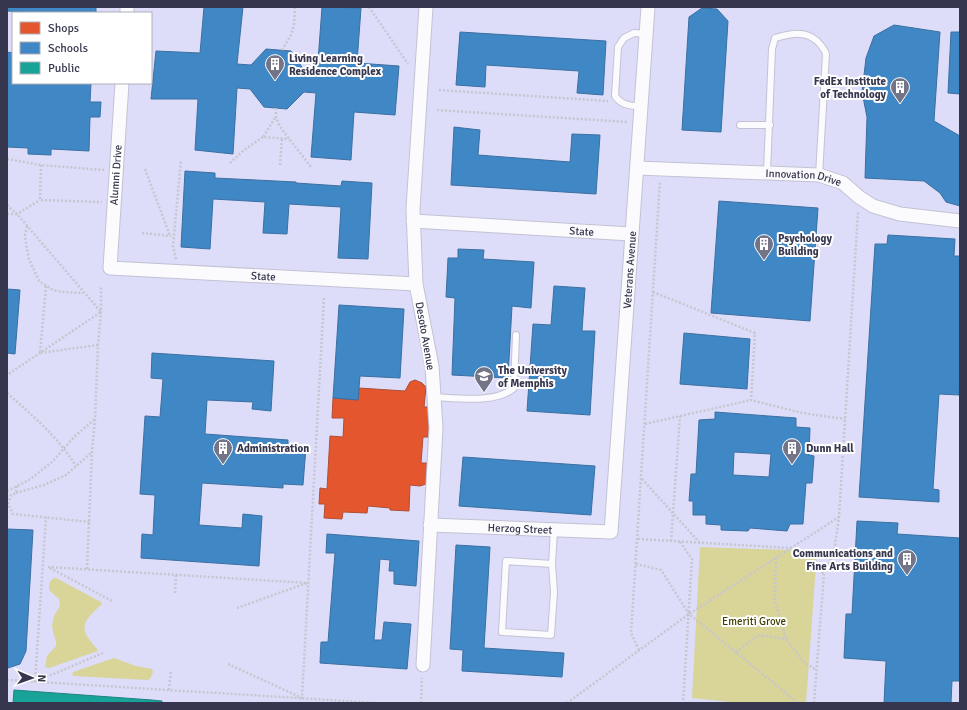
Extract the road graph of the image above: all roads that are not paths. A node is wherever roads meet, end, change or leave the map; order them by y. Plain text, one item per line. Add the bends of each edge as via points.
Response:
1 (426, 7) edge
2 (648, 7) edge
3 (646, 34) junction
4 (122, 84) edge
5 (641, 107) junction
6 (740, 125) dead end
7 (770, 125) junction
8 (637, 168) junction
9 (767, 172) junction
10 (819, 175) junction
11 (413, 221) junction
12 (960, 221) edge
13 (631, 234) junction
14 (110, 268) joint
15 (416, 284) junction
16 (516, 334) dead end
17 (434, 397) junction
18 (430, 525) junction
19 (554, 530) junction
20 (610, 532) joint
21 (552, 564) junction
22 (422, 665) road end

1 - 11 street, Desoto Avenue
2 - 3 street, Veterans Avenue
3 - 5 street, Veterans Avenue
3 - 5 lane via 634,33 624,38 618,47 616,96 620,102
4 - 14 street, Alumni Drive
5 - 8 street, Veterans Avenue
6 - 7 lane
7 - 9 lane
7 - 10 lane via 772,49 775,38 801,33 812,37 824,48 826,54
8 - 9 street, Innovation Drive
8 - 13 street, Veterans Avenue
9 - 10 street, Innovation Drive
10 - 12 street, Innovation Drive via 843,183 873,206 900,214
11 - 13 street, State
11 - 15 street, Desoto Avenue
13 - 20 street, Veterans Avenue
14 - 15 street, State
15 - 17 street, Desoto Avenue via 432,366
16 - 17 lane via 514,388 510,392 482,399
17 - 18 street, Desoto Avenue via 436,428
18 - 19 street, Herzog Street
18 - 22 street, Desoto Avenue
19 - 20 street, Herzog Street
19 - 21 lane
21 - 21 lane via 506,561 502,632 551,635 554,592

